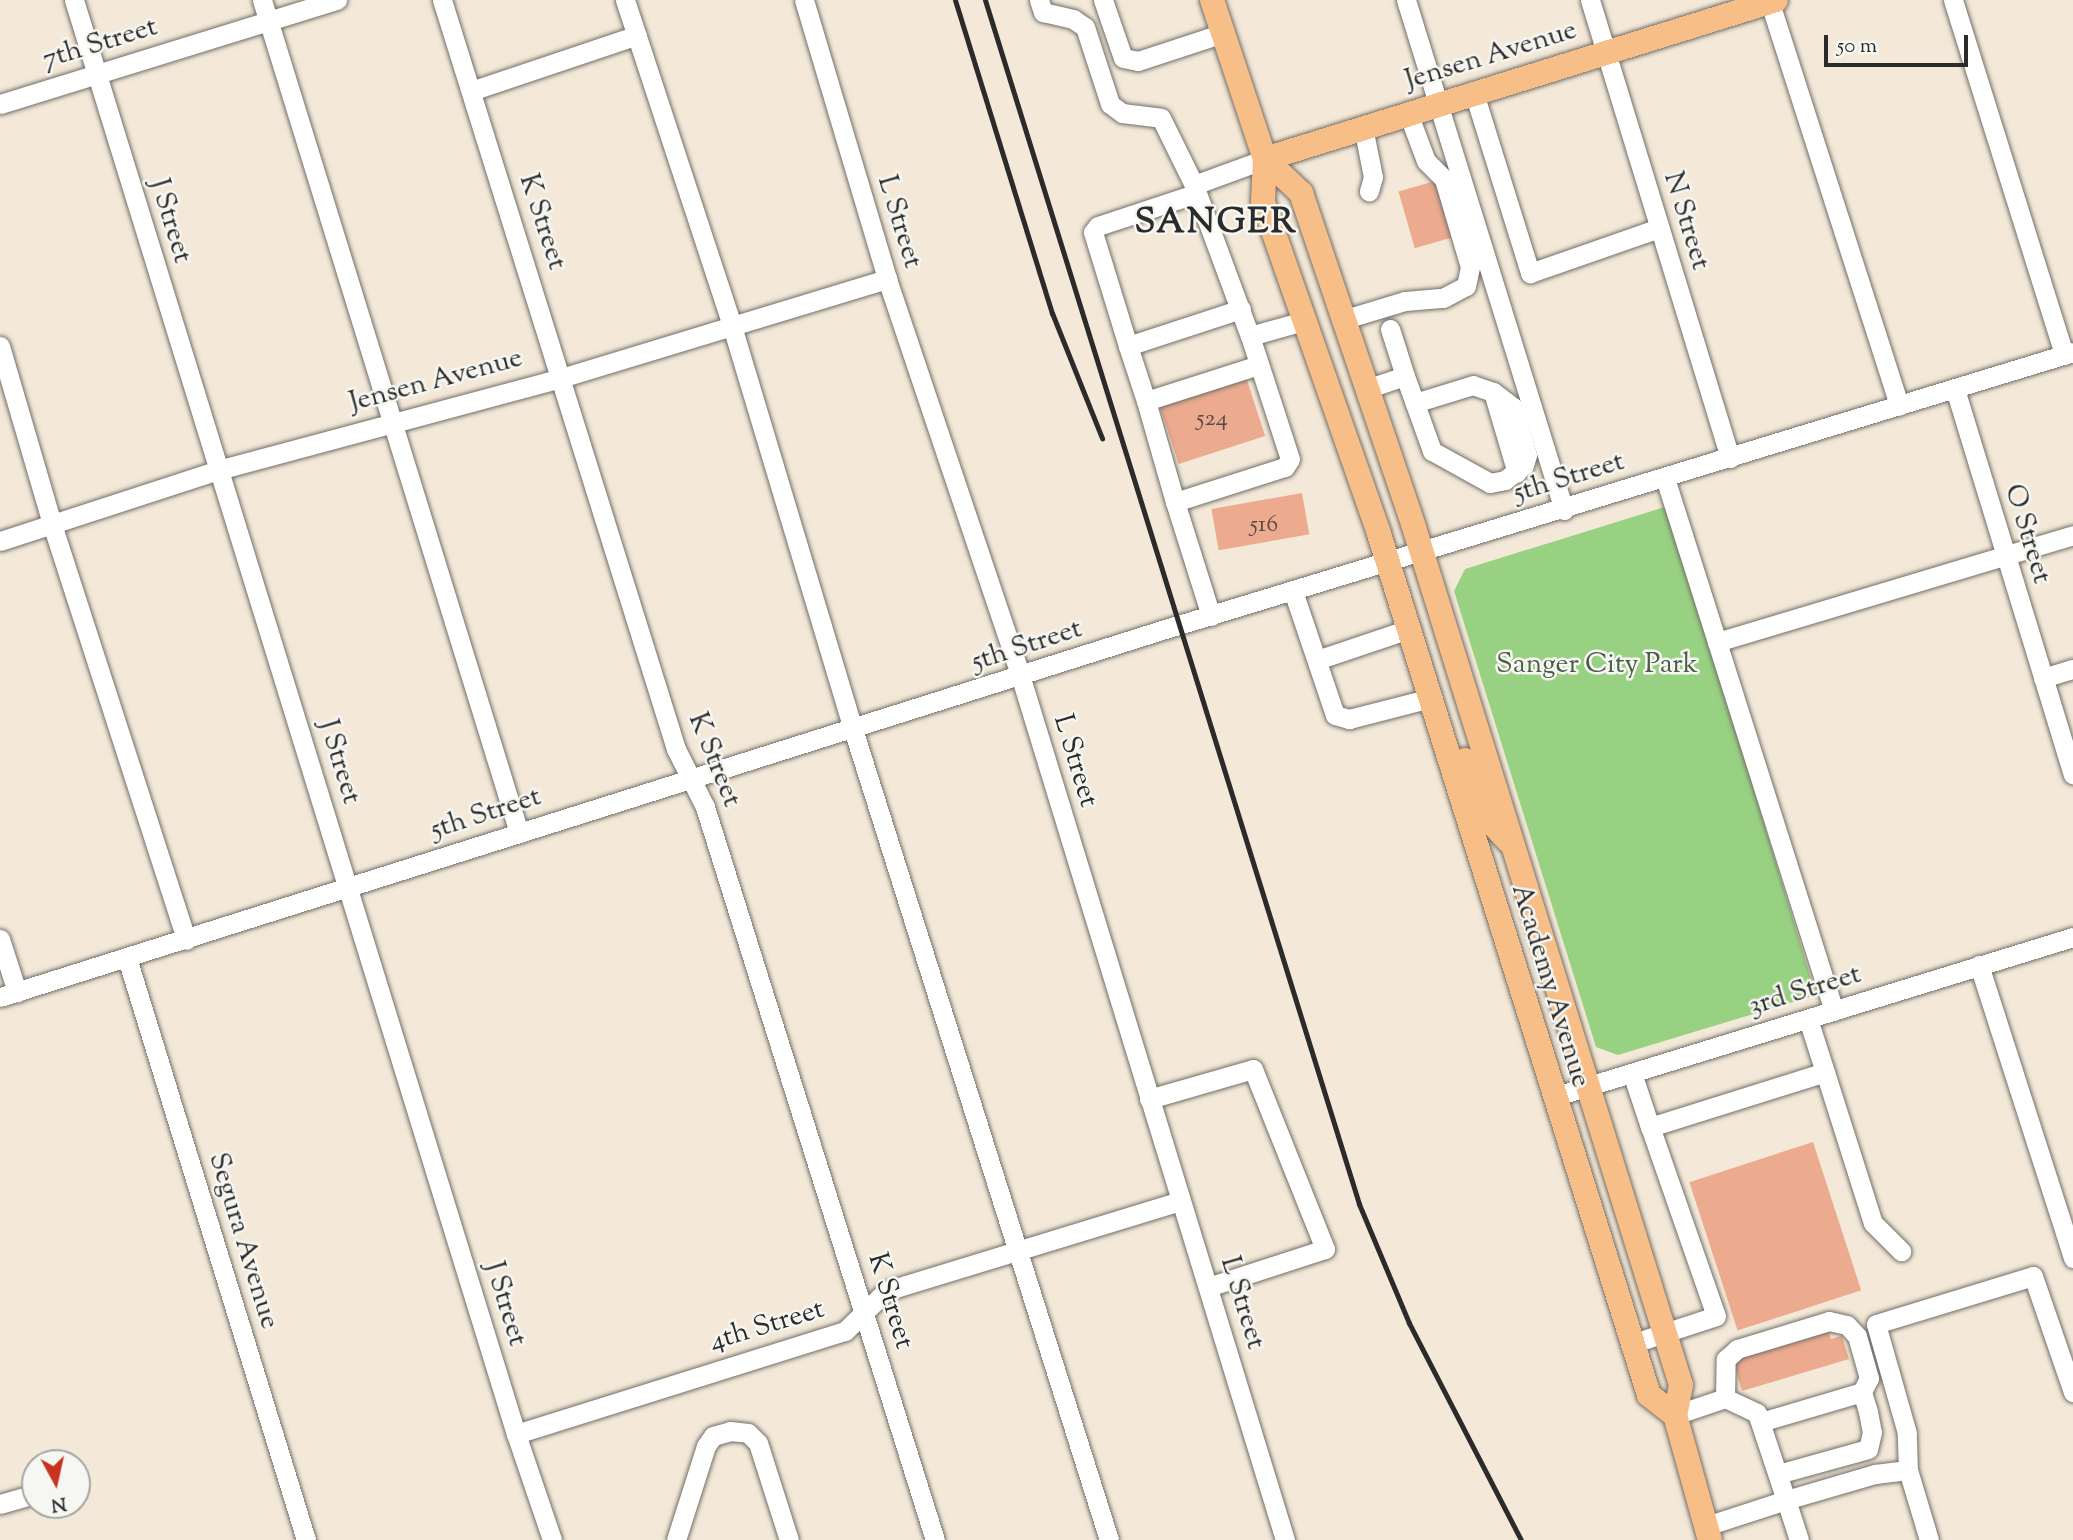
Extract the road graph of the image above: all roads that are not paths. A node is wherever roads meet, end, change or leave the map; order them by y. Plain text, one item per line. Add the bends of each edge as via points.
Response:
1 (74, 0) edge
2 (262, 0) edge
3 (337, 0) edge
4 (442, 0) edge
5 (625, 0) edge
6 (804, 0) edge
7 (1039, 0) edge
8 (1103, 0) edge
9 (1212, 0) edge
10 (1406, 0) edge
11 (1590, 0) edge
12 (1953, 0) edge
13 (1772, 1) edge
14 (268, 21) junction
15 (1223, 33) junction
16 (637, 35) junction
17 (1607, 52) junction
18 (96, 74) junction
19 (471, 91) junction
20 (1474, 93) junction
21 (0, 104) edge
22 (1438, 104) junction
23 (1408, 113) junction
24 (1363, 127) junction
25 (1265, 159) junction
26 (1196, 189) junction
27 (1369, 191) dead end
28 (1659, 228) junction
29 (887, 279) junction
30 (1241, 309) junction
31 (1342, 320) junction
32 (1303, 321) junction
33 (732, 326) junction
34 (1390, 328) dead end
35 (1250, 336) junction
36 (0, 346) edge
37 (1128, 346) junction
38 (2069, 354) edge
39 (1259, 365) junction
40 (1405, 376) junction
41 (561, 378) junction
42 (1366, 388) junction
43 (1955, 389) junction
44 (1146, 401) junction
45 (1415, 403) junction
46 (1899, 407) junction
47 (392, 423) junction
48 (1730, 458) junction
49 (218, 470) junction
50 (1665, 478) junction
51 (1175, 502) junction
52 (1564, 510) junction
53 (52, 524) junction
54 (2073, 535) edge
55 (0, 541) edge
56 (1422, 553) junction
57 (2004, 556) junction
58 (1388, 563) junction
59 (1293, 591) junction
60 (1211, 616) junction
61 (1409, 629) junction
62 (1717, 642) junction
63 (1317, 660) junction
64 (2073, 669) edge
65 (1021, 678) junction
66 (2043, 678) junction
67 (1431, 698) junction
68 (853, 729) junction
69 (1447, 753) junction
70 (2073, 774) edge
71 (692, 779) junction
72 (519, 833) junction
73 (1513, 846) junction
74 (349, 887) junction
75 (2073, 937) edge
76 (0, 939) edge
77 (186, 940) junction
78 (127, 958) junction
79 (1979, 965) junction
80 (9, 994) edge
81 (1834, 1011) junction
82 (1808, 1019) junction
83 (1825, 1072) junction
84 (1632, 1073) junction
85 (1586, 1087) junction
86 (1553, 1097) junction
87 (1149, 1099) junction
88 (1650, 1128) junction
89 (1181, 1201) junction
90 (1017, 1250) junction
91 (1901, 1251) dead end
92 (2073, 1258) edge
93 (1208, 1287) junction
94 (864, 1309) junction
95 (1665, 1333) junction
96 (1633, 1343) junction
97 (1862, 1392) junction
98 (2073, 1392) edge
99 (1725, 1398) junction
100 (1675, 1415) junction
101 (1763, 1421) junction
102 (516, 1434) junction
103 (1868, 1449) junction
104 (1908, 1470) junction
105 (1778, 1474) junction
106 (1875, 1474) junction
107 (21, 1498) edge
108 (1786, 1500) junction
109 (0, 1504) edge
110 (1708, 1533) edge
111 (306, 1540) edge
112 (552, 1540) edge
113 (676, 1540) edge
114 (789, 1540) edge
115 (935, 1540) edge
116 (1109, 1540) edge
117 (1285, 1540) edge
118 (1799, 1540) edge
119 (1929, 1540) edge

1 - 18 street, J Street
2 - 14 street
3 - 14 street, 7th Street
4 - 19 street, K Street
5 - 16 street
6 - 29 street, L Street
7 - 26 street via 1043,12 1073,19 1084,27 1110,104 1122,113 1161,118
8 - 15 street via 1123,58 1138,61
9 - 15 main road
10 - 22 street
11 - 17 street, N Street
12 - 38 street
13 - 17 main road, Jensen Avenue
13 - 46 street
14 - 18 street, 7th Street
14 - 47 street
15 - 25 main road
16 - 19 street
16 - 33 street
17 - 20 main road, Jensen Avenue
17 - 28 street, N Street
18 - 21 street, 7th Street
18 - 49 street, J Street
19 - 41 street, K Street
20 - 22 main road, Jensen Avenue
20 - 28 street via 1531,273
22 - 23 main road, Jensen Avenue
22 - 52 street
23 - 24 main road, Jensen Avenue
23 - 31 street via 1426,161 1444,179 1470,267 1466,286 1443,298 1405,301
24 - 25 main road, Jensen Avenue
24 - 27 street via 1373,177
25 - 26 street
25 - 31 main road, Academy Avenue via 1301,193
25 - 32 main road, Academy Avenue via 1263,202
26 - 30 street
26 - 37 street via 1098,226 1093,232
28 - 48 street, N Street
29 - 33 street, Jensen Avenue
29 - 65 street, L Street
30 - 35 street
30 - 37 street
31 - 42 main road, Academy Avenue
32 - 35 street
32 - 58 main road, Academy Avenue
33 - 41 street, Jensen Avenue
33 - 68 street
34 - 40 street
35 - 39 street
36 - 53 street
37 - 44 street
38 - 43 street, 5th Street
39 - 44 street
39 - 51 street via 1290,459 1285,467
40 - 42 street
40 - 45 street
41 - 47 street, Jensen Avenue
41 - 71 street, K Street via 676,749
42 - 56 main road, Academy Avenue
43 - 46 street, 5th Street
43 - 57 street, O Street
44 - 51 street
45 - 45 street via 1473,385 1493,392 1517,473 1490,483 1432,451
46 - 48 street, 5th Street
47 - 49 street, Jensen Avenue
47 - 72 street
48 - 50 street, 5th Street
49 - 53 street, Jensen Avenue
49 - 74 street, J Street
50 - 52 street, 5th Street
50 - 62 street
51 - 60 street
52 - 56 street, 5th Street
53 - 55 street, Jensen Avenue
53 - 77 street
54 - 57 street
56 - 58 street, 5th Street
56 - 73 main road, Academy Avenue
57 - 62 street
57 - 66 street, O Street
58 - 59 street, 5th Street
58 - 61 main road, Academy Avenue
59 - 60 street, 5th Street
59 - 63 street
60 - 65 street, 5th Street
61 - 63 street
61 - 67 main road, Academy Avenue
62 - 81 street
63 - 67 street via 1335,715 1341,719
64 - 66 street
65 - 68 street, 5th Street
65 - 87 street, L Street
66 - 70 street, O Street
67 - 69 main road, Academy Avenue
68 - 71 street, 5th Street
68 - 90 street
69 - 73 main road via 1467,763 1485,816
69 - 86 main road, Academy Avenue
71 - 72 street, 5th Street
71 - 94 street, K Street via 705,807
72 - 74 street, 5th Street
73 - 85 main road, Academy Avenue
74 - 77 street, 5th Street
74 - 102 street, J Street
75 - 79 street, 3rd Street
76 - 80 street
77 - 78 street, 5th Street
78 - 80 street, 5th Street
78 - 111 street, Segura Avenue
79 - 81 street, 3rd Street
79 - 92 street
81 - 82 street, 3rd Street
82 - 83 street
82 - 84 street, 3rd Street
83 - 88 street
83 - 91 street via 1873,1223
84 - 85 street, 3rd Street
84 - 88 street
85 - 86 street, 3rd Street
85 - 95 main road, Academy Avenue
86 - 96 main road, Academy Avenue
87 - 89 street, L Street
87 - 93 street via 1253,1069 1325,1249
88 - 95 street via 1716,1316
89 - 90 street, 4th Street
89 - 93 street, L Street
90 - 94 street, 4th Street via 886,1291
90 - 116 street
93 - 117 street, L Street
94 - 102 street, 4th Street via 845,1331
94 - 115 street, K Street
95 - 96 street
95 - 100 main road, Academy Avenue via 1681,1385
96 - 100 main road, Academy Avenue via 1649,1395
97 - 99 street via 1869,1378 1857,1336 1847,1325 1829,1321 1737,1349 1726,1359
97 - 101 street
97 - 103 street via 1872,1432
98 - 104 street via 2033,1276 1876,1324 1907,1433
99 - 100 street
99 - 101 street via 1758,1413
100 - 110 main road, Academy Avenue
101 - 105 street
102 - 112 street, J Street
103 - 105 street
103 - 106 street
104 - 106 street
104 - 119 street
105 - 108 street
106 - 108 street
107 - 109 street
108 - 110 street
108 - 118 street
113 - 114 street via 706,1446 713,1436 730,1431 748,1433 758,1443

